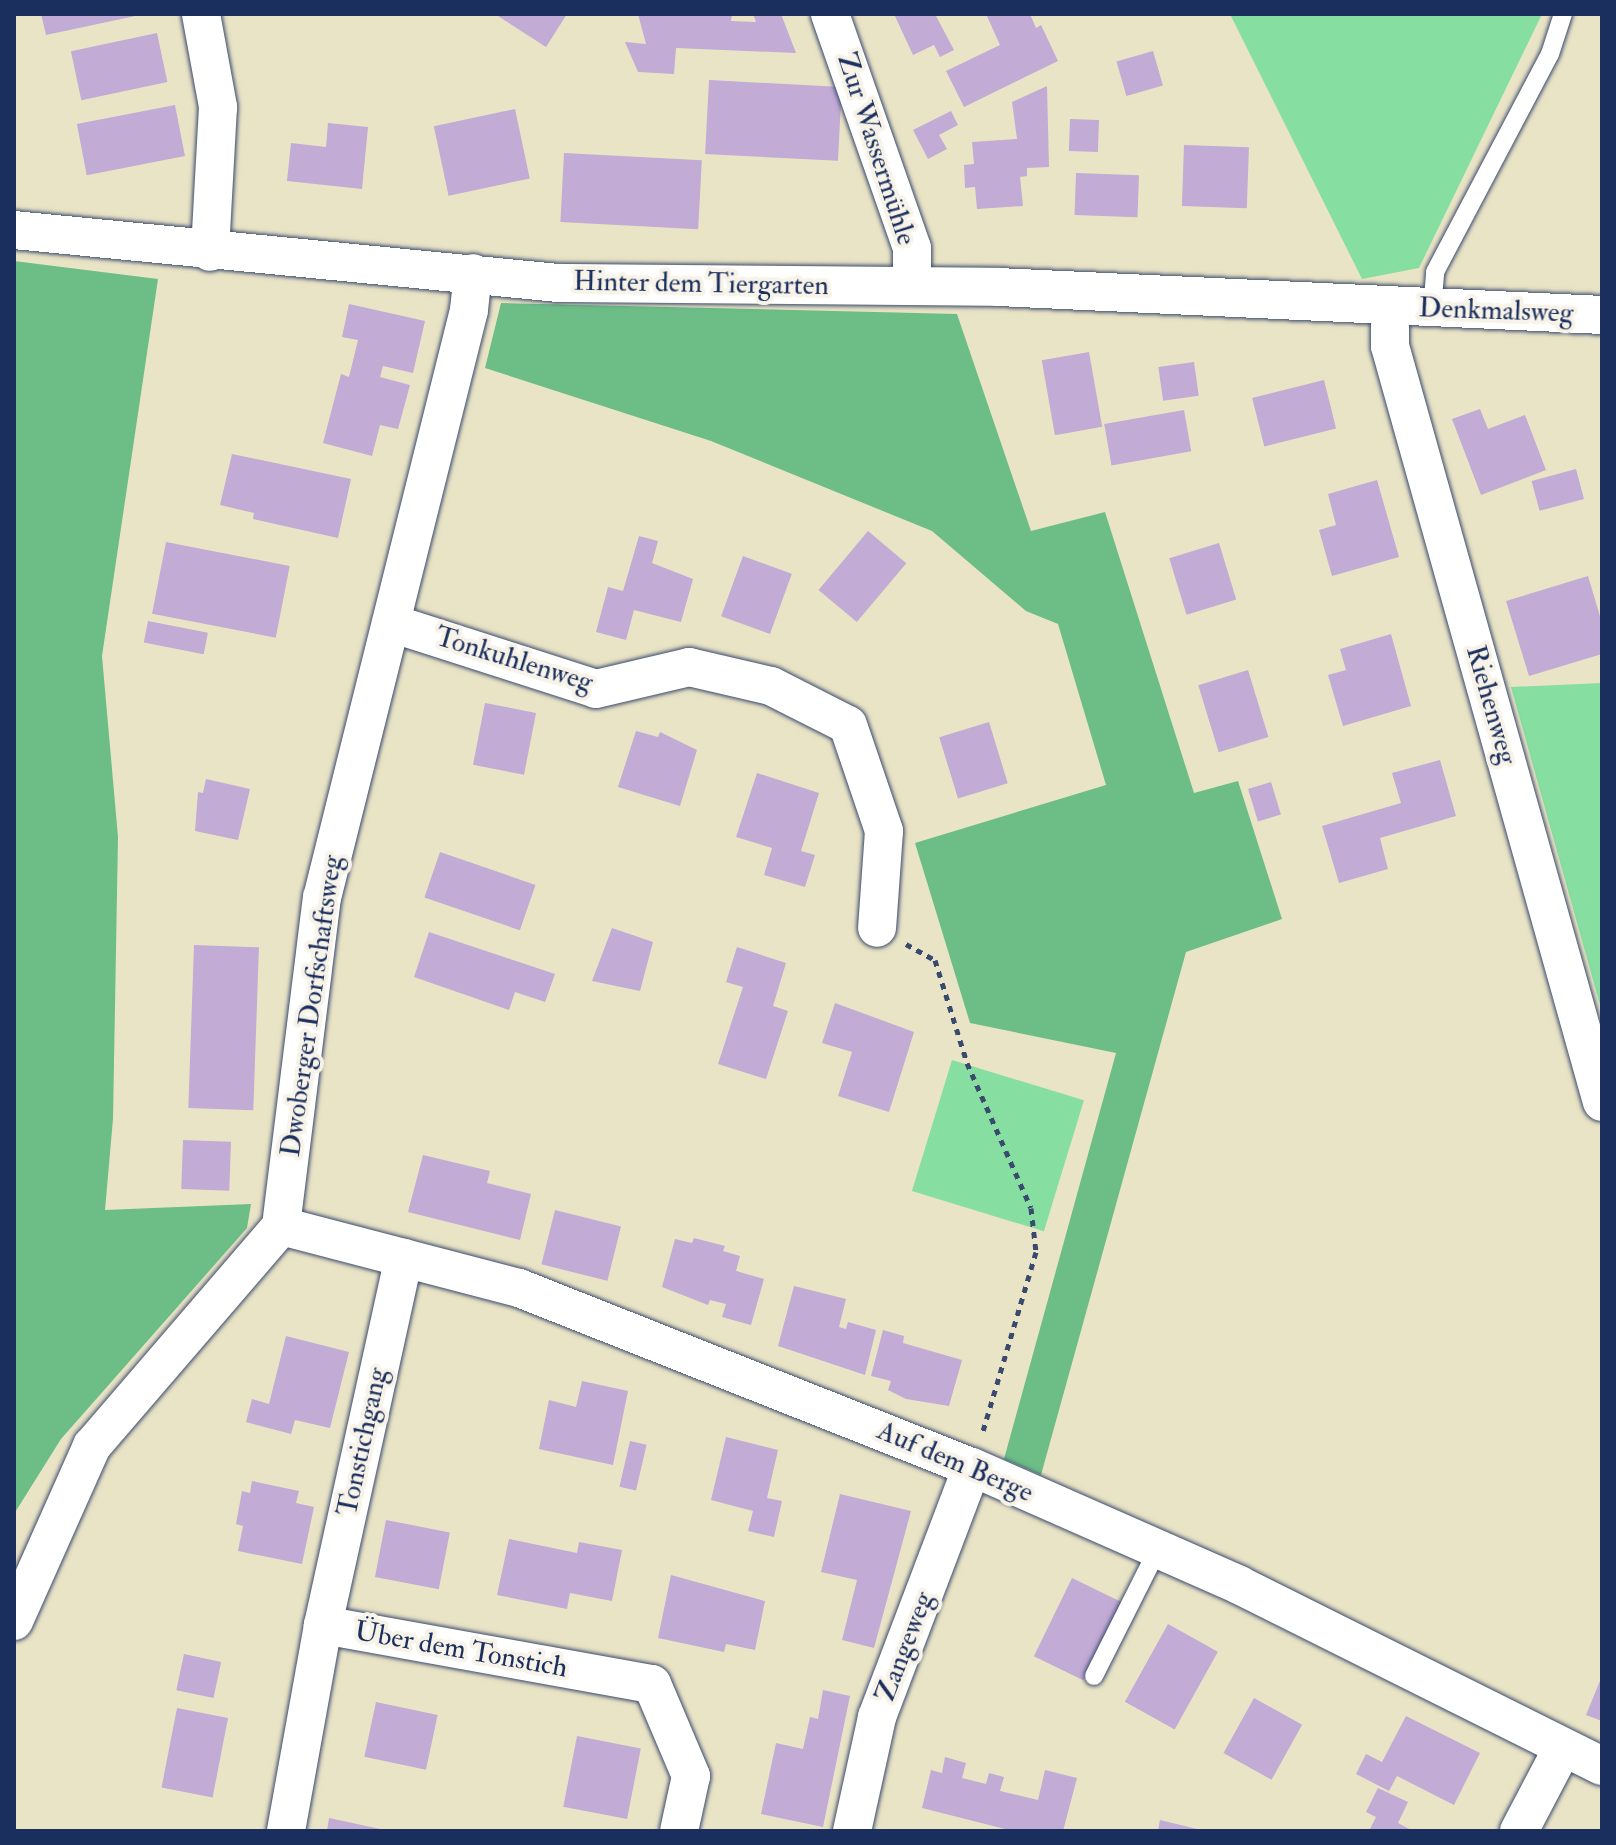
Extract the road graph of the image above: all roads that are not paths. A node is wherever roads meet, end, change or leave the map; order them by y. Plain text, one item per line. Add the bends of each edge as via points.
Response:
1 (201, 14) edge
2 (830, 14) edge
3 (1563, 14) edge
4 (14, 230) edge
5 (210, 252) junction
6 (473, 273) junction
7 (912, 285) junction
8 (1390, 307) junction
9 (1432, 309) junction
10 (1602, 315) edge
11 (391, 623) junction
12 (877, 928) road end
13 (1602, 1102) edge
14 (281, 1226) junction
15 (404, 1258) junction
16 (972, 1467) junction
17 (1158, 1549) junction
18 (14, 1621) edge
19 (323, 1625) junction
20 (1094, 1676) dead end
21 (1562, 1749) junction
22 (1602, 1766) edge
23 (286, 1831) edge
24 (679, 1831) edge
25 (852, 1831) edge
26 (1519, 1831) edge

1 - 5 street via 218,107
2 - 7 street, Zur Wassermühle via 912,248
3 - 9 lane via 1550,54 1435,272
4 - 5 street, Hinter dem Tiergarten
5 - 6 street, Hinter dem Tiergarten
6 - 7 street, Hinter dem Tiergarten via 558,283
6 - 11 street, Dwoberger Dorfschaftsweg via 469,310
7 - 8 street, Hinter dem Tiergarten
8 - 9 street, Denkmalsweg
8 - 13 street, Riehenweg via 1390,346
9 - 10 street, Denkmalsweg
11 - 12 street, Tonkuhlenweg via 596,689 689,667 771,686 848,725 884,831
11 - 14 street, Dwoberger Dorfschaftsweg via 322,898
14 - 15 street, Auf dem Berge
14 - 18 street via 92,1446
15 - 16 street, Auf dem Berge via 519,1288
15 - 19 street, Tonstichgang
16 - 17 street, Auf dem Berge
16 - 25 street, Zangeweg via 877,1717
17 - 20 lane
17 - 21 street, Auf dem Berge
19 - 23 street, Über dem Tonstich
19 - 24 street, Über dem Tonstich via 652,1684 691,1776
21 - 22 street, Auf dem Berge
21 - 26 street

